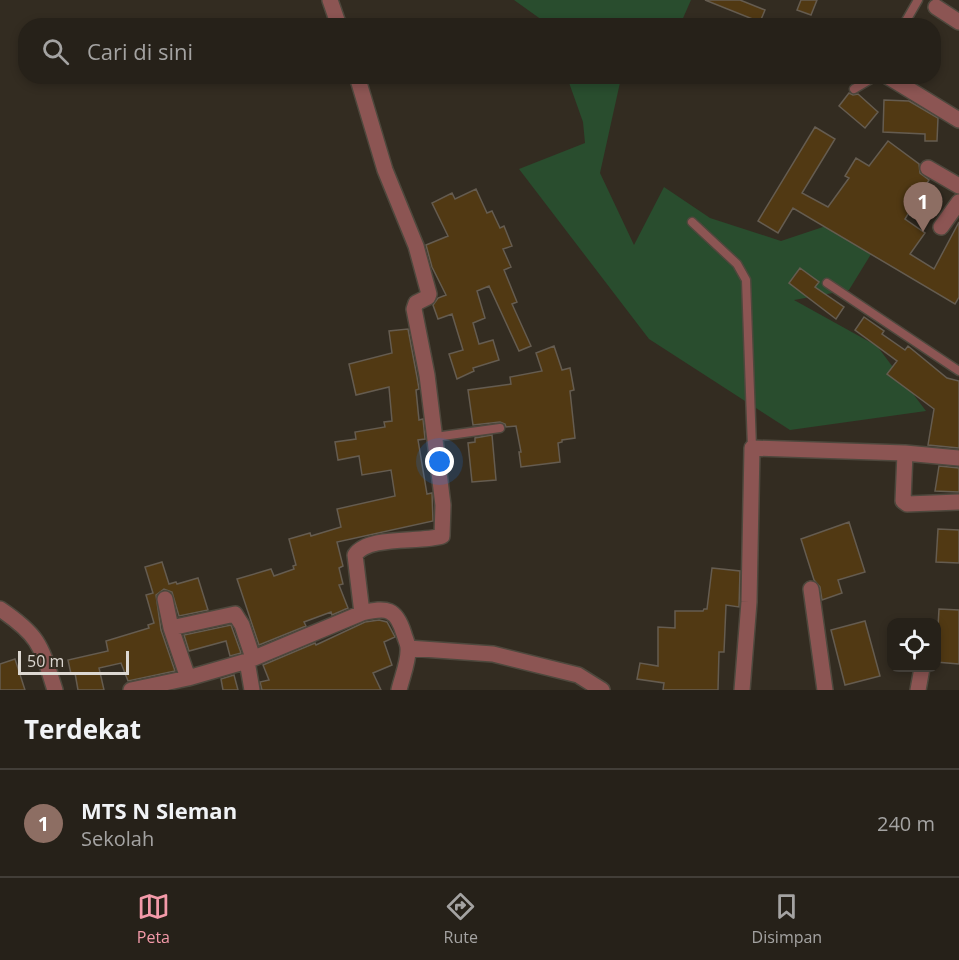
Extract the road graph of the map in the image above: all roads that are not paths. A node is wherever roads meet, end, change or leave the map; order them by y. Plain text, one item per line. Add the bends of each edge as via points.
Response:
1 (330, 0) edge
2 (918, 0) edge
3 (936, 7) dead end
4 (336, 18) edge
5 (908, 18) edge
6 (959, 22) edge
7 (359, 84) edge
8 (862, 84) edge
9 (900, 84) edge
10 (854, 89) dead end
11 (959, 120) edge
12 (928, 168) dead end
13 (959, 186) edge
14 (959, 202) edge
15 (692, 222) dead end
16 (941, 227) dead end
17 (827, 283) dead end
18 (959, 371) edge
19 (500, 428) dead end
20 (435, 437) junction
21 (752, 448) junction
22 (905, 453) junction
23 (959, 458) edge
24 (959, 502) edge
25 (811, 590) dead end
26 (165, 599) dead end
27 (0, 609) edge
28 (362, 613) junction
29 (171, 628) junction
30 (408, 648) junction
31 (250, 660) junction
32 (921, 672) edge
33 (188, 678) junction
34 (55, 690) edge
35 (131, 690) edge
36 (252, 690) edge
37 (399, 690) edge
38 (602, 690) edge
39 (742, 690) edge
40 (825, 690) edge
41 (918, 690) edge

1 - 4 street
2 - 5 lane
3 - 6 street
7 - 20 street via 429,294 414,309
8 - 10 lane
9 - 11 street
12 - 13 street
14 - 16 street
15 - 21 lane via 737,264 746,280
17 - 18 lane
19 - 20 lane
20 - 28 street via 443,532 439,537 388,542 357,552
21 - 22 street
21 - 39 street via 749,602
22 - 23 street
22 - 24 street via 903,501
25 - 40 street
26 - 29 street
27 - 34 street via 22,624 42,649
28 - 30 street via 394,613
28 - 31 street
29 - 31 street via 235,614 242,625
29 - 33 street
30 - 37 street
30 - 38 street via 493,654 578,675
31 - 33 street
31 - 36 street
32 - 41 street
33 - 35 street

